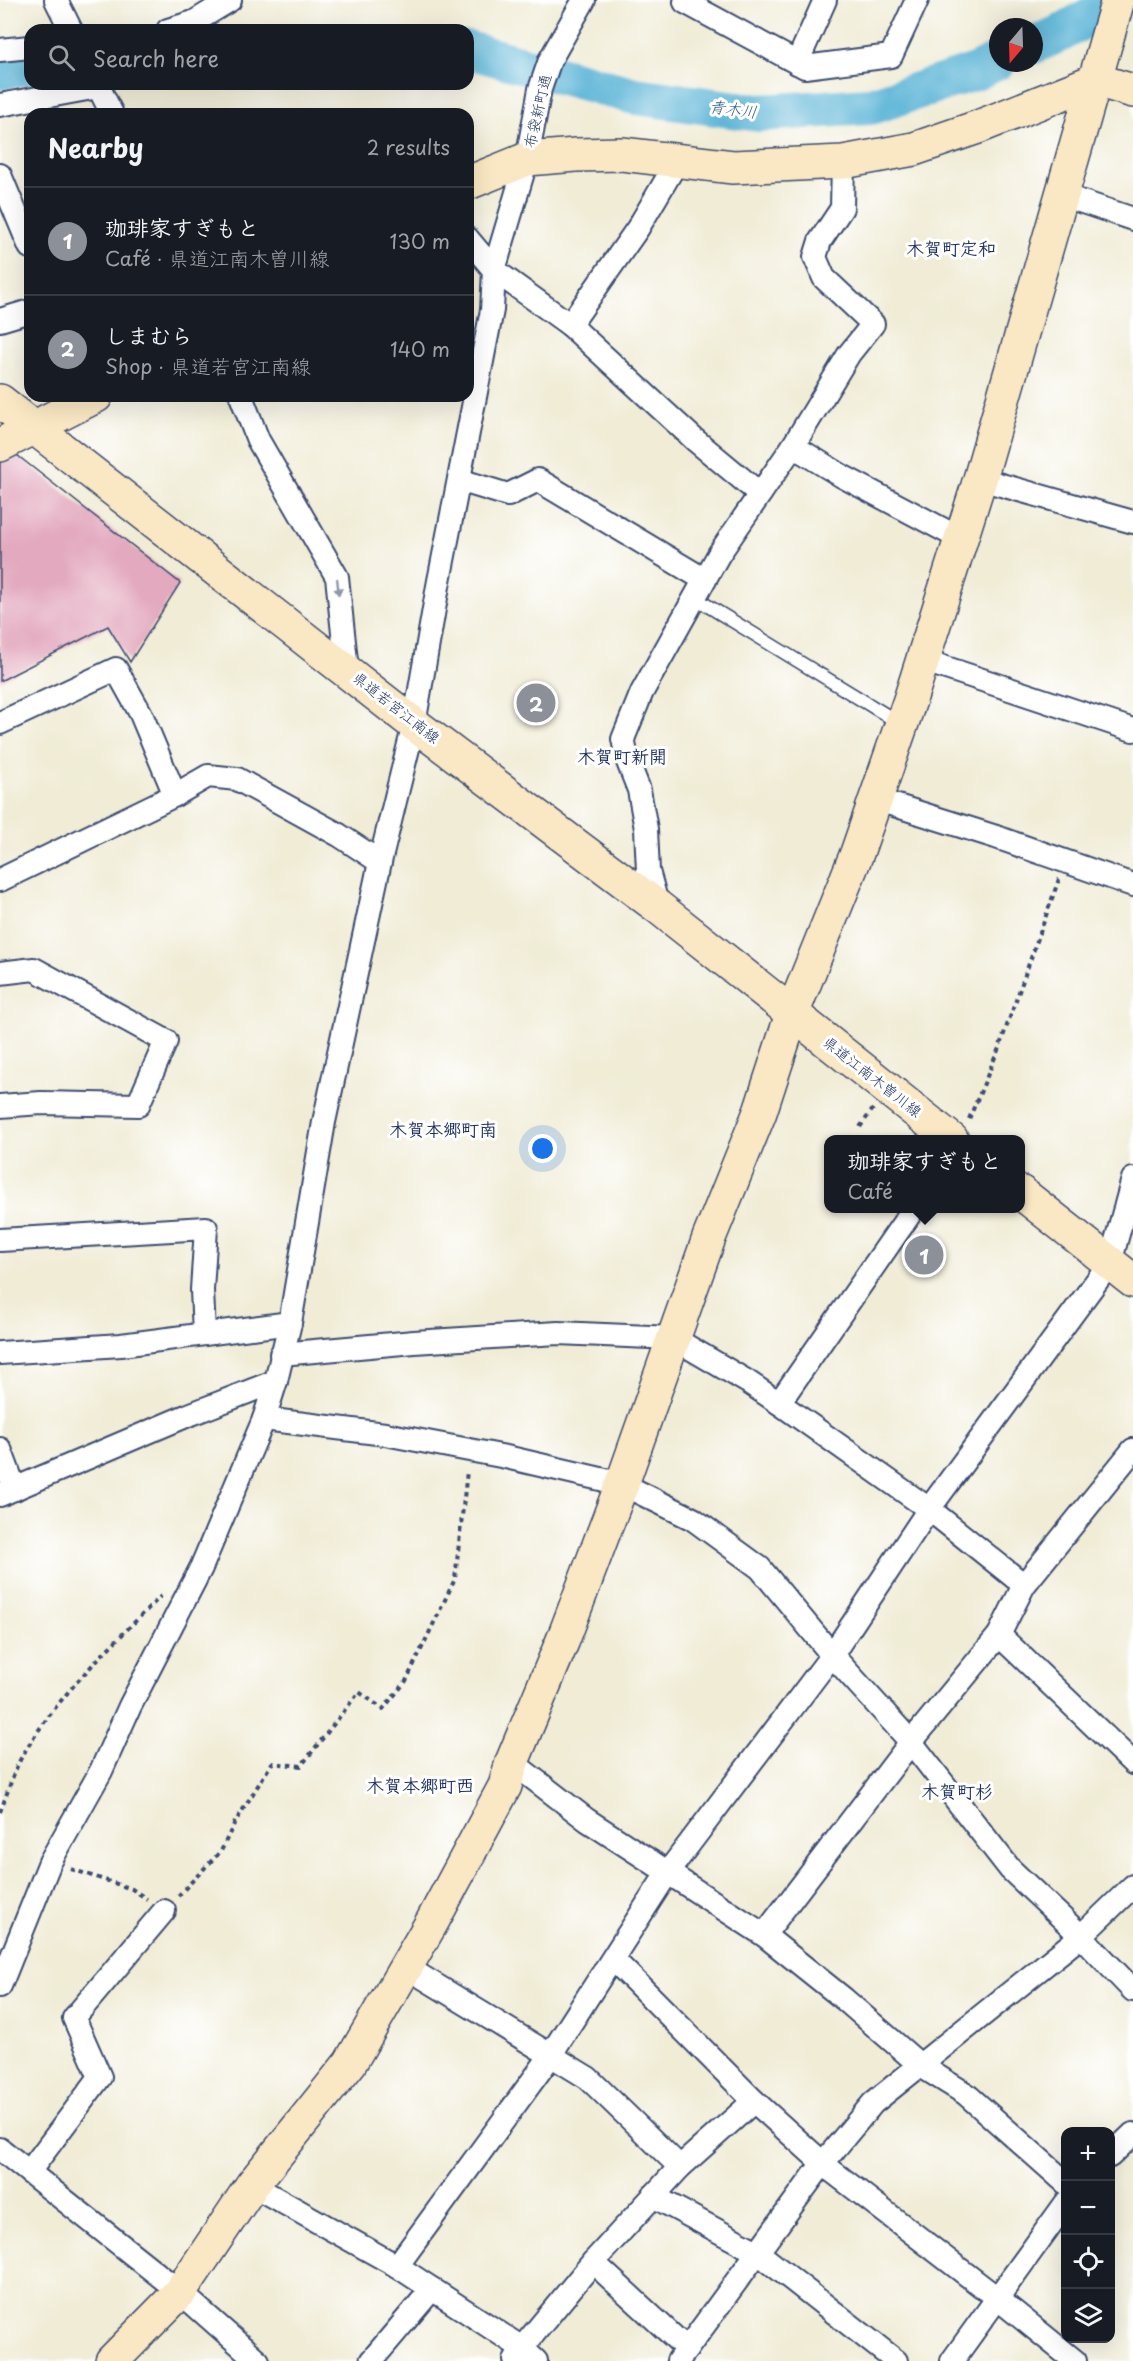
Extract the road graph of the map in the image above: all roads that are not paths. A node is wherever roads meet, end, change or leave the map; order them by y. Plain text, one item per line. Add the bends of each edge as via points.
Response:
1 (56, 0) edge
2 (230, 0) edge
3 (584, 0) edge
4 (825, 0) edge
5 (917, 0) edge
6 (684, 1) edge
7 (1114, 14) edge
8 (68, 24) edge
9 (188, 24) edge
10 (24, 48) edge
11 (0, 50) edge
12 (796, 63) junction
13 (1096, 80) junction
14 (1132, 87) edge
15 (74, 90) edge
16 (100, 90) edge
17 (0, 105) edge
18 (109, 108) edge
19 (527, 159) junction
20 (678, 160) junction
21 (843, 162) junction
22 (0, 176) edge
23 (474, 181) edge
24 (1062, 195) junction
25 (1133, 219) edge
26 (24, 233) edge
27 (474, 246) edge
28 (494, 270) junction
29 (24, 313) edge
30 (0, 320) edge
31 (570, 325) junction
32 (0, 401) edge
33 (84, 402) edge
34 (243, 402) edge
35 (34, 428) junction
36 (0, 445) edge
37 (793, 446) junction
38 (980, 478) junction
39 (459, 480) junction
40 (760, 494) junction
41 (1133, 522) edge
42 (961, 539) junction
43 (700, 589) junction
44 (922, 660) junction
45 (347, 670) junction
46 (0, 723) edge
47 (414, 724) junction
48 (902, 724) junction
49 (1133, 730) edge
50 (175, 795) junction
51 (876, 799) junction
52 (380, 862) junction
53 (0, 880) edge
54 (1133, 885) edge
55 (658, 907) junction
56 (0, 973) edge
57 (792, 1014) junction
58 (0, 1106) edge
59 (958, 1134) edge
60 (1133, 1179) edge
61 (1025, 1196) edge
62 (911, 1213) edge
63 (0, 1240) edge
64 (1122, 1272) edge
65 (290, 1323) junction
66 (204, 1334) junction
67 (673, 1338) junction
68 (0, 1353) edge
69 (282, 1354) junction
70 (276, 1381) junction
71 (779, 1403) junction
72 (264, 1419) junction
73 (0, 1449) edge
74 (1133, 1450) edge
75 (622, 1484) junction
76 (8, 1492) edge
77 (929, 1509) junction
78 (1024, 1584) junction
79 (999, 1635) junction
80 (832, 1655) junction
81 (911, 1742) junction
82 (512, 1762) junction
83 (1133, 1763) edge
84 (668, 1872) junction
85 (1133, 1886) edge
86 (164, 1911) road end
87 (764, 1935) junction
88 (1081, 1936) junction
89 (613, 1959) junction
90 (406, 1967) junction
91 (0, 1986) edge
92 (1133, 1990) edge
93 (551, 2055) junction
94 (921, 2066) junction
95 (754, 2101) junction
96 (1133, 2134) edge
97 (0, 2149) edge
98 (1115, 2151) edge
99 (823, 2163) junction
100 (680, 2166) junction
101 (29, 2172) junction
102 (1063, 2181) edge
103 (252, 2185) junction
104 (653, 2196) junction
105 (1061, 2209) edge
106 (756, 2252) junction
107 (593, 2262) junction
108 (397, 2266) junction
109 (432, 2289) junction
110 (180, 2292) junction
111 (997, 2298) junction
112 (682, 2355) edge
113 (524, 2357) edge
114 (112, 2361) edge
115 (258, 2361) edge
116 (371, 2361) edge
117 (896, 2361) edge
118 (952, 2361) edge
119 (1075, 2361) edge

1 - 8 street
2 - 9 street
3 - 19 street, 布袋新町通 via 550,60 540,88
4 - 12 street
5 - 12 street via 891,56 805,67
6 - 12 street
7 - 13 street
10 - 11 street
13 - 14 street
13 - 21 street via 914,149
13 - 24 street
15 - 17 street
16 - 18 street
19 - 20 street via 622,154
19 - 23 street
19 - 28 street, 布袋新町通
20 - 21 street via 733,167
20 - 31 street via 638,228
21 - 37 street via 843,208 820,241 815,256 824,278 873,324 849,354
22 - 26 street
24 - 25 street
24 - 38 street
27 - 28 street
28 - 31 street
28 - 39 street, 布袋新町通 via 492,310
29 - 30 street
31 - 40 street
32 - 35 street, 県道若宮江南線
33 - 35 street
34 -> 45 street via 258,440 337,577
35 - 36 street
35 - 45 street, 県道若宮江南線
37 - 40 street
37 - 42 street
38 - 41 street
38 - 42 street
39 - 43 street via 508,495 538,480
39 - 47 street, 布袋新町通
40 - 43 street
42 - 44 street
43 - 48 lane
43 - 55 street via 642,692 623,739 639,790 648,871
44 - 48 street
44 - 49 street
45 - 47 street, 県道若宮江南線
46 - 50 street via 116,669 141,714
47 - 52 street, 布袋新町通
47 - 55 street, 県道若宮江南線
48 - 51 street
50 - 52 street via 208,776 237,779
50 - 53 street
51 - 54 street
51 - 57 street
52 - 65 street, 布袋新町通 via 324,1122
55 - 57 street, 県道若宮江南線
56 - 58 street via 34,969 166,1041 138,1105
57 - 59 street, 県道江南木曽川線
57 - 67 street via 760,1112
60 - 64 street
61 - 64 street
62 - 71 street
63 - 66 street via 206,1228
64 - 77 street
65 - 66 street
65 - 69 street, 布袋新町通
66 - 68 street via 122,1345
67 - 69 street via 558,1334
67 - 71 street
67 - 75 street
69 - 70 street, 布袋新町通
70 - 72 street, 布袋新町通
70 - 76 street
71 - 77 street
72 - 75 street via 385,1434
72 - 91 street, 布袋新町通 via 201,1568 130,1706 101,1772 50,1862
73 - 76 street
74 - 78 street
75 - 80 street via 693,1519 760,1568
75 - 82 street
77 - 78 street
77 - 80 street
78 - 79 street
79 - 81 street
79 - 83 street
80 - 81 street
80 - 84 street
81 - 87 street
81 - 88 street via 1010,1869
82 - 84 street via 587,1820
82 - 90 street via 505,1786
84 - 87 street
84 - 89 street
85 - 88 street
86 - 101 street via 74,2018 100,2077
87 - 94 street
88 - 92 street
88 - 94 street
89 - 93 street
89 - 95 street
90 - 93 street
90 - 103 street via 350,2063
93 - 100 street via 588,2078
93 - 108 street
94 - 99 street via 873,2103
94 - 102 street via 966,2094
95 - 99 street
95 - 100 street
96 - 98 street
97 - 101 street
99 - 106 street
99 - 111 street
100 - 104 street
101 - 110 street
103 - 108 street
103 - 110 street
104 - 106 street
104 - 107 street
105 - 111 street
106 - 112 street
106 - 117 street
107 - 112 street
107 - 113 street
108 - 109 street
109 - 113 street
109 - 116 street
110 - 114 street
110 - 115 street
111 - 118 street
111 - 119 street

